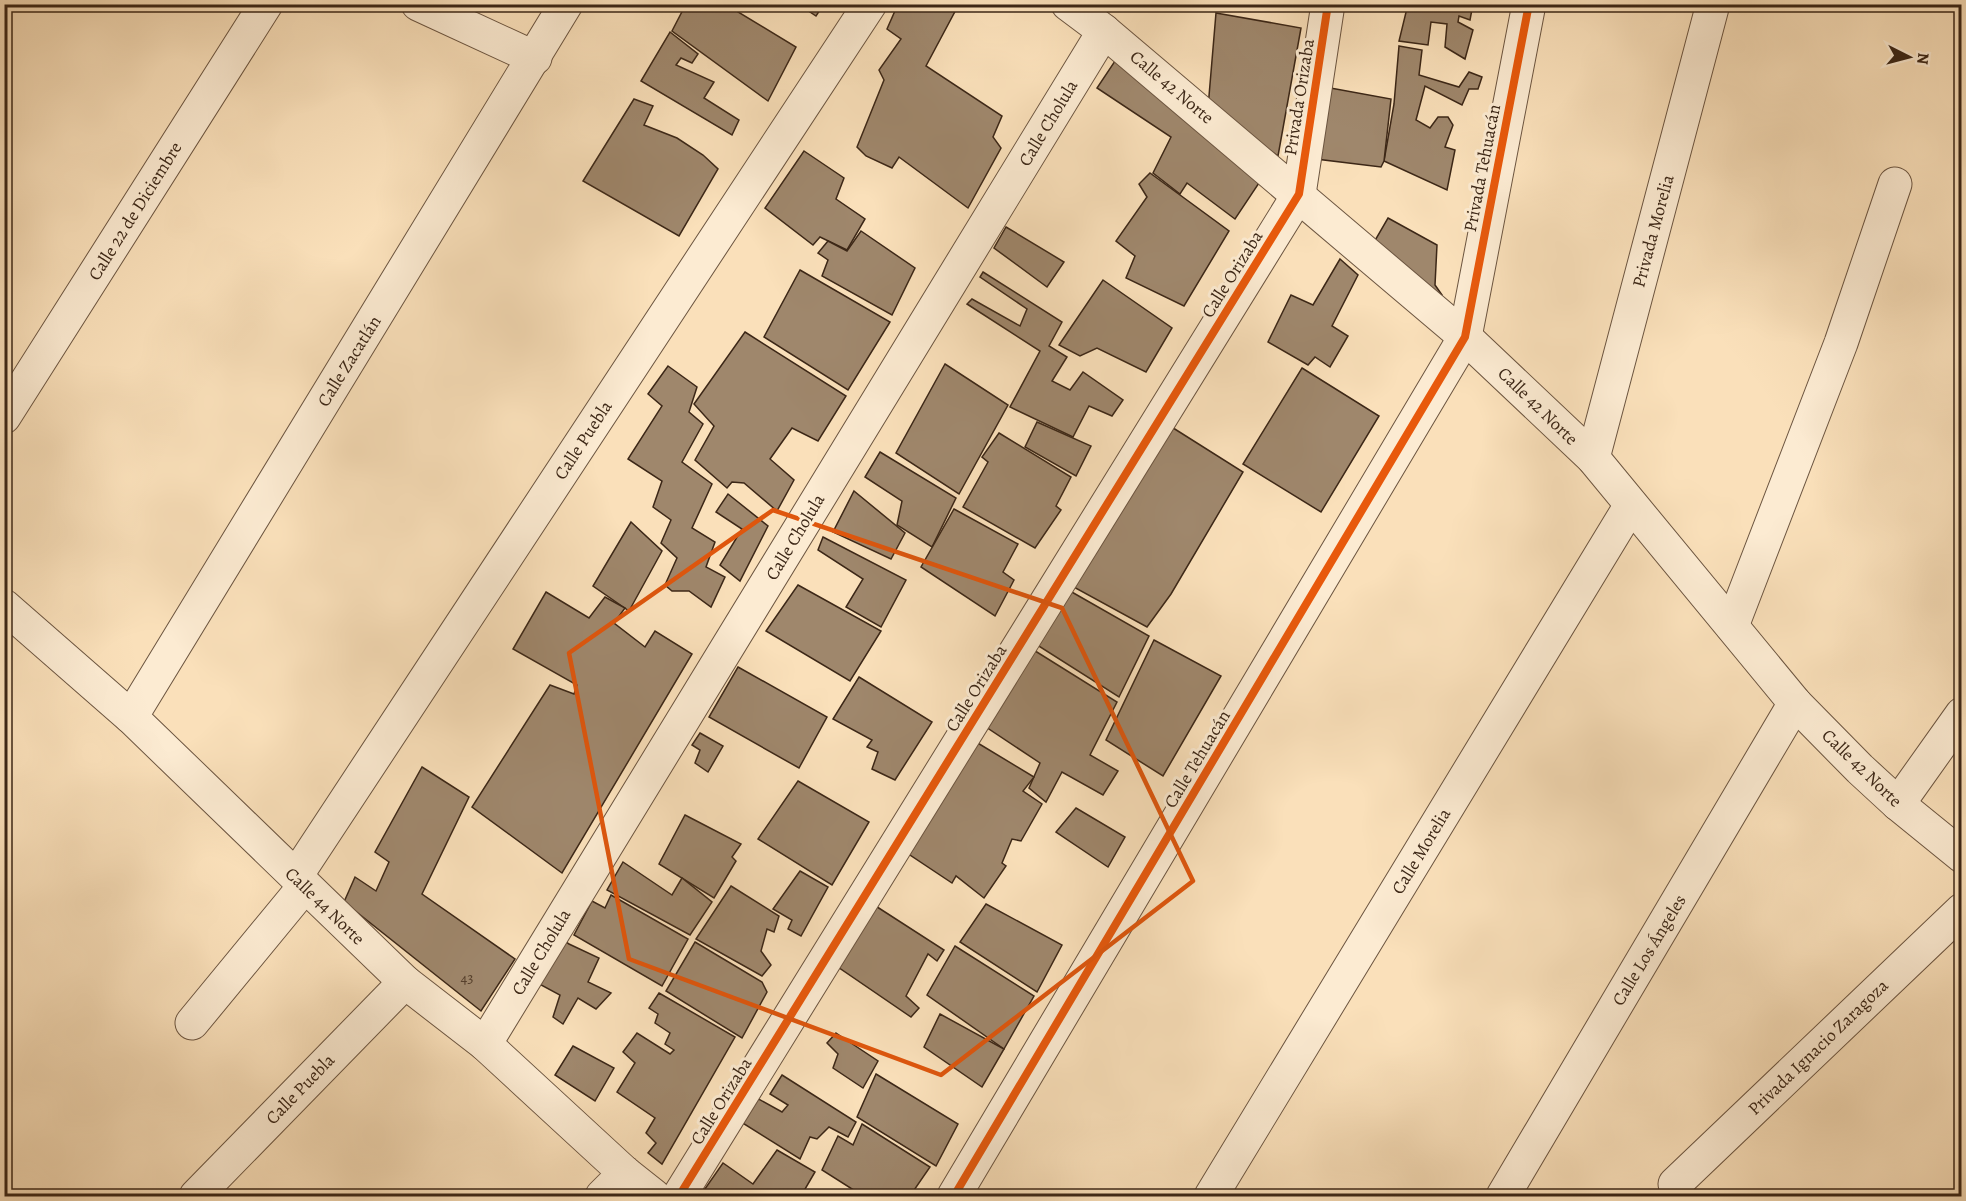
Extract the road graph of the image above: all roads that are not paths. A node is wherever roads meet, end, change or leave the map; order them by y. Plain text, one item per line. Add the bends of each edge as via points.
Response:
1 (266, 4) edge
2 (418, 4) edge
3 (566, 4) edge
4 (870, 4) edge
5 (1068, 4) edge
6 (1328, 4) edge
7 (1529, 4) edge
8 (1713, 4) edge
9 (1104, 31) junction
10 (535, 58) junction
11 (1895, 184) dead end
12 (1299, 194) junction
13 (1466, 337) junction
14 (4, 417) edge
15 (1593, 458) junction
16 (1631, 505) junction
17 (4, 606) edge
18 (1732, 626) junction
19 (1795, 703) junction
20 (1962, 714) edge
21 (130, 717) junction
22 (1898, 804) junction
23 (1962, 856) edge
24 (300, 881) junction
25 (1962, 910) edge
26 (405, 982) junction
27 (192, 1023) dead end
28 (485, 1044) junction
29 (625, 1173) junction
30 (1675, 1185) dead end
31 (196, 1197) edge
32 (602, 1197) edge
33 (654, 1197) edge
34 (679, 1197) edge
35 (954, 1197) edge
36 (1211, 1197) edge
37 (1503, 1197) edge

1 - 14 street, Calle 22 de Diciembre
2 - 10 street
3 - 10 street, Calle Zacatlán
4 - 24 street, Calle Puebla
5 - 9 street, Calle 42 Norte
6 - 12 street, Privada Orizaba
7 - 13 street, Privada Tehuacán
8 - 15 street, Privada Morelia
9 - 12 street, Calle 42 Norte
9 - 28 street, Calle Cholula
10 - 21 street, Calle Zacatlán
11 - 18 street via 1841,343
12 - 13 street, Calle 42 Norte
12 - 34 street, Calle Orizaba
13 - 15 street, Calle 42 Norte
13 - 35 street, Calle Tehuacán
15 - 16 street, Calle 42 Norte
16 - 18 street, Calle 42 Norte
16 - 36 street, Calle Morelia
17 - 21 street, Calle 44 Norte
18 - 19 street, Calle 42 Norte
19 - 22 street, Calle 42 Norte
19 - 37 street, Calle Los Ángeles
20 - 22 street
21 - 24 street, Calle 44 Norte
22 - 23 street, Calle 42 Norte
24 - 26 street, Calle 44 Norte
24 - 27 street, Calle Puebla
25 - 30 street, Privada Ignacio Zaragoza
26 - 28 street, Calle 44 Norte
26 - 31 street, Calle Puebla
28 - 29 street, Calle 44 Norte
29 - 32 street
29 - 33 street, Calle 44 Norte

